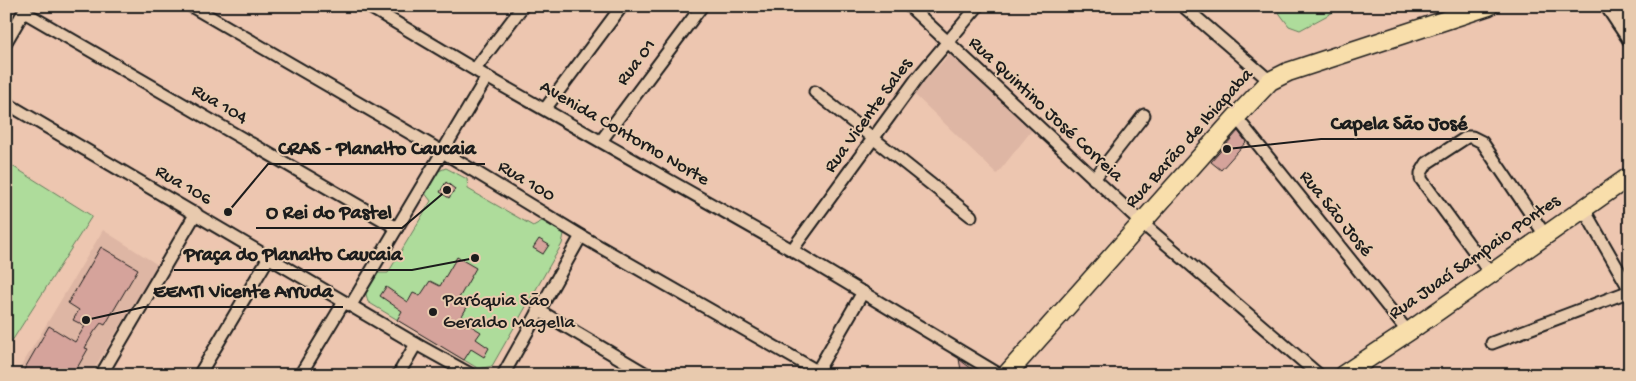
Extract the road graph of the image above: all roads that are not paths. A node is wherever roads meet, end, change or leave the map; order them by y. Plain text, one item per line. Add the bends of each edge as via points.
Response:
1 (191, 6) edge
2 (368, 6) edge
3 (523, 6) edge
4 (622, 6) edge
5 (702, 6) edge
6 (909, 6) edge
7 (978, 6) edge
8 (1182, 6) edge
9 (1489, 6) edge
10 (1606, 6) edge
11 (1628, 6) edge
12 (26, 9) edge
13 (1618, 24) junction
14 (6, 42) edge
15 (946, 42) junction
16 (1630, 42) edge
17 (475, 69) junction
18 (487, 77) junction
19 (1270, 81) junction
20 (815, 92) dead end
21 (6, 103) edge
22 (545, 109) junction
23 (1144, 115) dead end
24 (1236, 117) junction
25 (875, 138) junction
26 (601, 141) junction
27 (441, 151) junction
28 (1630, 176) edge
29 (1094, 179) junction
30 (1583, 208) junction
31 (196, 213) junction
32 (971, 216) dead end
33 (1142, 223) junction
34 (397, 228) junction
35 (1546, 235) junction
36 (581, 236) junction
37 (792, 250) junction
38 (269, 257) junction
39 (1490, 273) junction
40 (1630, 290) edge
41 (863, 292) junction
42 (348, 304) junction
43 (538, 310) junction
44 (1408, 332) junction
45 (1492, 343) dead end
46 (416, 344) junction
47 (819, 373) edge
48 (101, 375) edge
49 (198, 375) edge
50 (300, 375) edge
51 (398, 375) edge
52 (472, 375) edge
53 (503, 375) edge
54 (648, 375) edge
55 (1000, 375) edge
56 (1006, 375) edge
57 (1319, 375) edge
58 (1343, 375) edge

1 - 27 street, Rua 100
2 - 17 street, Avenida Contorno Norte
3 - 17 street
4 - 22 street
5 - 26 street, Rua 01
6 - 15 street, Rua Quintino José Correia
7 - 15 street, Rua Vicente Sales
8 - 19 street
9 - 19 main road, Rua Barão de Ibiapaba via 1288,72
10 - 13 street
11 - 13 street
12 - 14 street
12 - 34 street, Rua 104
13 - 16 street
15 - 25 street, Rua Vicente Sales
15 - 29 street, Rua Quintino José Correia
17 - 18 street, Avenida Contorno Norte
18 - 22 street, Avenida Contorno Norte
18 - 27 street
19 - 24 main road, Rua Barão de Ibiapaba
20 - 25 street
21 - 31 street, Rua 106
22 - 26 street, Avenida Contorno Norte
23 - 29 street
24 - 33 main road, Rua Barão de Ibiapaba
24 - 44 street, Rua São José
25 - 32 street
25 - 37 street, Rua Vicente Sales
26 - 37 street, Avenida Contorno Norte
27 - 34 street
27 - 36 street, Rua 100
28 - 30 main road, Rua Juací Sampaio Pontes
29 - 33 street, Rua Quintino José Correia
30 - 35 main road, Rua Juací Sampaio Pontes
30 - 40 street
31 - 38 street, Rua 106
31 - 48 street
33 - 56 main road, Rua Barão de Ibiapaba
33 - 57 street, Rua Quintino José Correia
34 - 42 street
35 - 39 main road, Rua Juací Sampaio Pontes
35 - 39 street via 1482,142 1476,138 1467,137 1427,163 1421,179
36 - 43 street
36 - 47 street, Rua 100
37 - 41 street, Avenida Contorno Norte
38 - 42 street, Rua 106
38 - 49 street
39 - 44 main road, Rua Juací Sampaio Pontes
40 - 45 street
41 - 47 street
41 - 55 street, Avenida Contorno Norte
42 - 46 street, Rua 106
42 - 50 street
43 - 53 street
43 - 54 street
44 - 58 main road, Rua Juací Sampaio Pontes
46 - 51 street
46 - 52 street, Rua 106

